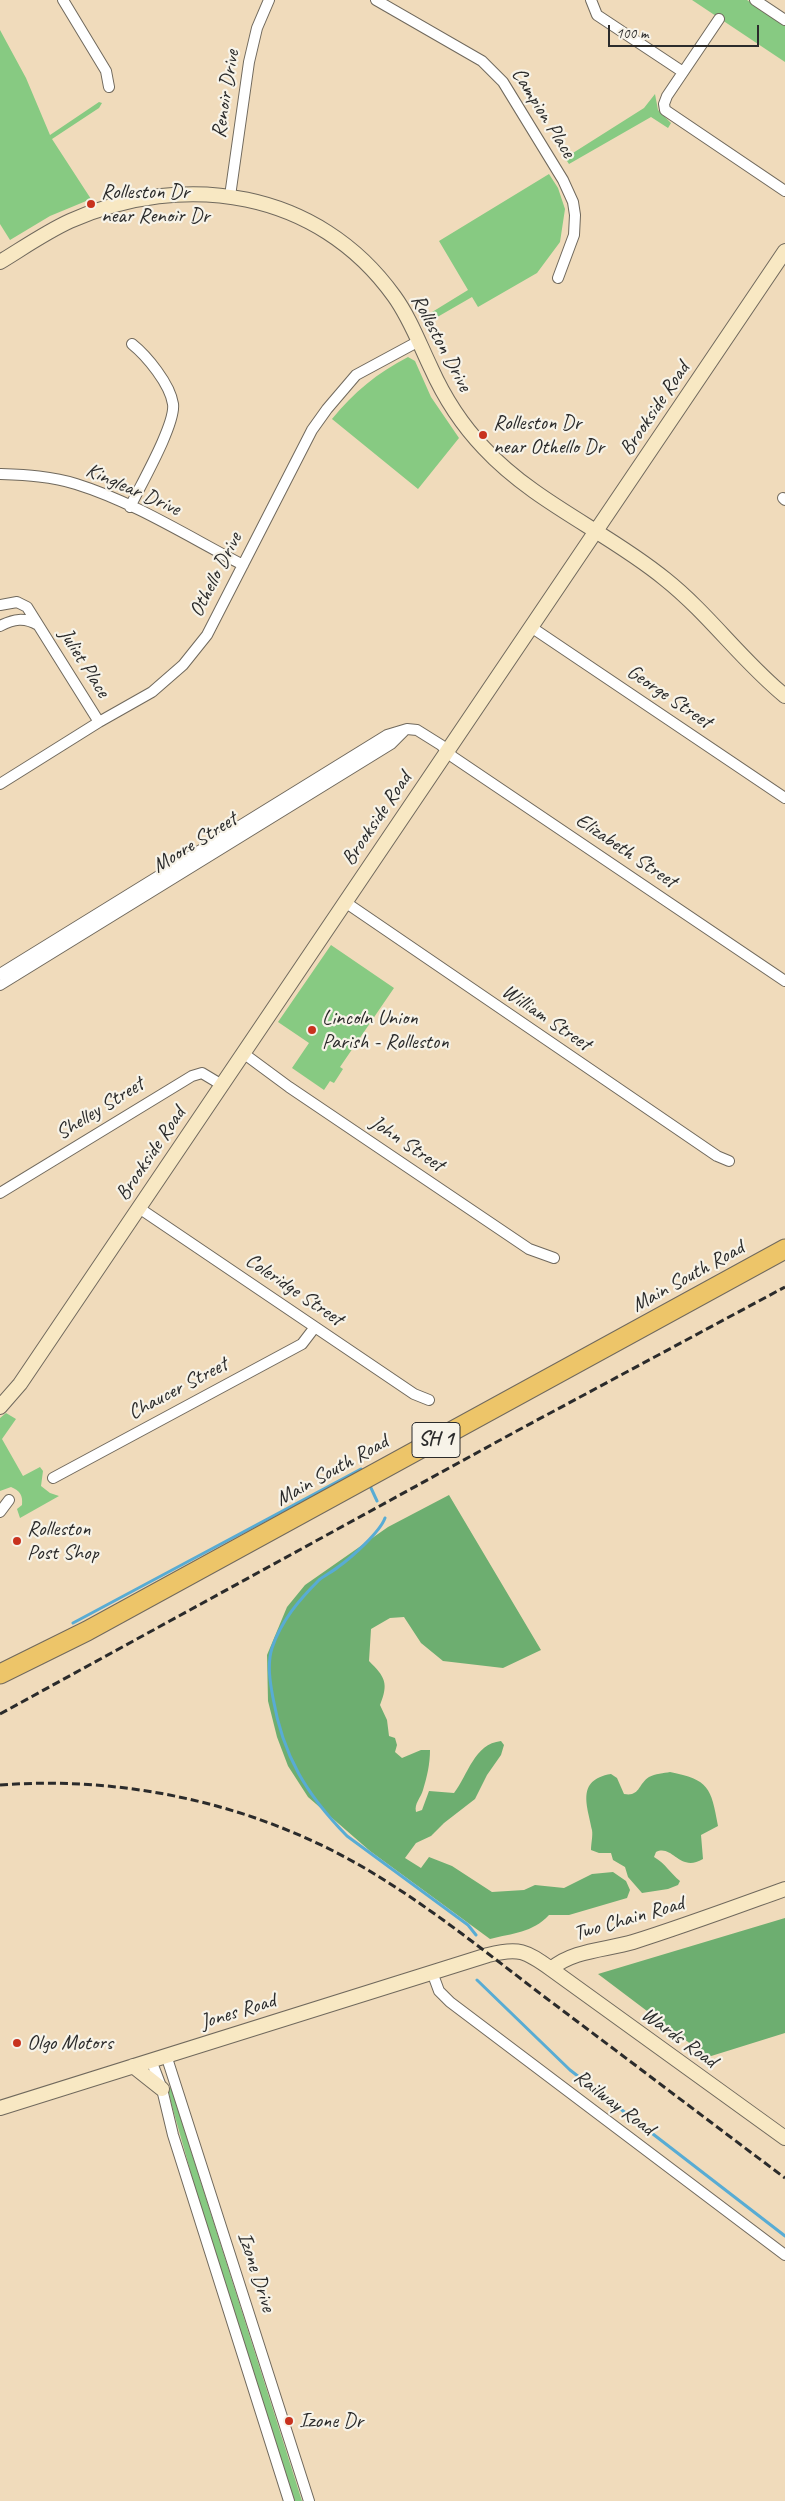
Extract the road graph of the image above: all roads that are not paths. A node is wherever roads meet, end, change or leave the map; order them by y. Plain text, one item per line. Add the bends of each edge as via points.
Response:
1 (63, 0) edge
2 (269, 0) edge
3 (376, 0) edge
4 (591, 0) edge
5 (755, 0) edge
6 (719, 19) dead end
7 (785, 20) edge
8 (683, 72) junction
9 (110, 87) dead end
10 (785, 191) edge
11 (230, 196) junction
12 (785, 251) edge
13 (0, 262) edge
14 (558, 278) dead end
15 (419, 341) junction
16 (132, 344) dead end
17 (0, 474) edge
18 (130, 507) junction
19 (596, 531) junction
20 (243, 565) junction
21 (0, 605) edge
22 (38, 625) junction
23 (0, 626) edge
24 (531, 627) junction
25 (785, 696) edge
26 (99, 722) junction
27 (407, 729) junction
28 (447, 751) junction
29 (0, 784) edge
30 (785, 798) edge
31 (345, 902) junction
32 (0, 974) edge
33 (785, 981) edge
34 (0, 985) edge
35 (243, 1054) junction
36 (222, 1085) junction
37 (729, 1161) dead end
38 (0, 1193) edge
39 (139, 1208) junction
40 (785, 1249) edge
41 (554, 1258) dead end
42 (315, 1327) junction
43 (429, 1400) dead end
44 (0, 1407) edge
45 (53, 1478) dead end
46 (9, 1500) dead end
47 (0, 1512) edge
48 (33, 1659) junction
49 (0, 1674) edge
50 (0, 1680) edge
51 (785, 1889) edge
52 (551, 1969) junction
53 (432, 1972) junction
54 (166, 2055) junction
55 (151, 2060) junction
56 (133, 2066) junction
57 (162, 2089) junction
58 (0, 2108) edge
59 (785, 2138) edge
60 (785, 2255) edge
61 (289, 2501) edge
62 (309, 2501) edge

1 - 9 street via 106,71
2 - 11 street, Renoir Drive via 257,28 251,54
3 - 14 street, Campion Place via 478,59 503,82 573,202 576,218 574,235
4 - 8 street via 597,15
5 - 7 street
6 - 8 street
8 - 10 street via 665,100 665,110
11 - 13 street, Rolleston Drive via 176,194 111,207 61,225
11 - 15 street, Rolleston Drive via 290,212 348,246 390,290
12 - 19 street, Brookside Road
15 - 19 street, Rolleston Drive via 446,398 482,447 517,478
15 - 20 street, Othello Drive via 356,376 327,409 312,430
16 - 18 street via 149,361 173,404 167,430
17 - 18 street, Kinglear Drive via 77,484
18 - 20 street, Kinglear Drive
19 - 24 street, Brookside Road
19 - 25 street, Rolleston Drive via 683,594
20 - 26 street, Othello Drive via 206,635 183,665 152,692
21 - 22 street, Juliet Place via 23,604
22 - 23 street, Juliet Place via 18,619
22 - 26 street, Juliet Place
24 - 28 street, Brookside Road
24 - 30 street, George Street
26 - 29 street, Othello Drive
27 - 28 street via 418,730
27 - 32 street, Moore Street via 387,735
27 - 34 street, Moore Street via 392,744
28 - 31 street, Brookside Road
28 - 33 street, Elizabeth Street
31 - 35 street, Brookside Road
31 - 37 street, William Street via 717,1156
35 - 36 street, Brookside Road
35 - 41 street, John Street via 528,1249
36 - 38 street, Shelley Street via 202,1074 192,1076
36 - 39 street, Brookside Road
39 - 42 street, Coleridge Street
39 - 44 street, Brookside Road via 20,1384
40 - 48 highway, Main South Road / SH 1
42 - 43 street, Coleridge Street via 414,1394
42 - 45 street, Chaucer Street via 302,1344
46 - 47 street
48 - 49 highway, Main South Road / SH 1
48 - 50 highway, Main South Road / SH 1
51 - 52 street, Two Chain Road via 632,1942 572,1957
52 - 53 street, Jones Road via 531,1955 507,1950
52 - 59 street, Wards Road
53 - 54 street, Jones Road
53 - 60 street, Railway Road via 439,1991 454,2005
54 - 55 street, Jones Road
54 - 62 street, Izone Drive
55 - 56 street, Jones Road
55 - 57 street, Izone Drive
56 - 57 street
56 - 58 street, Jones Road
57 - 61 street, Izone Drive via 173,2135

